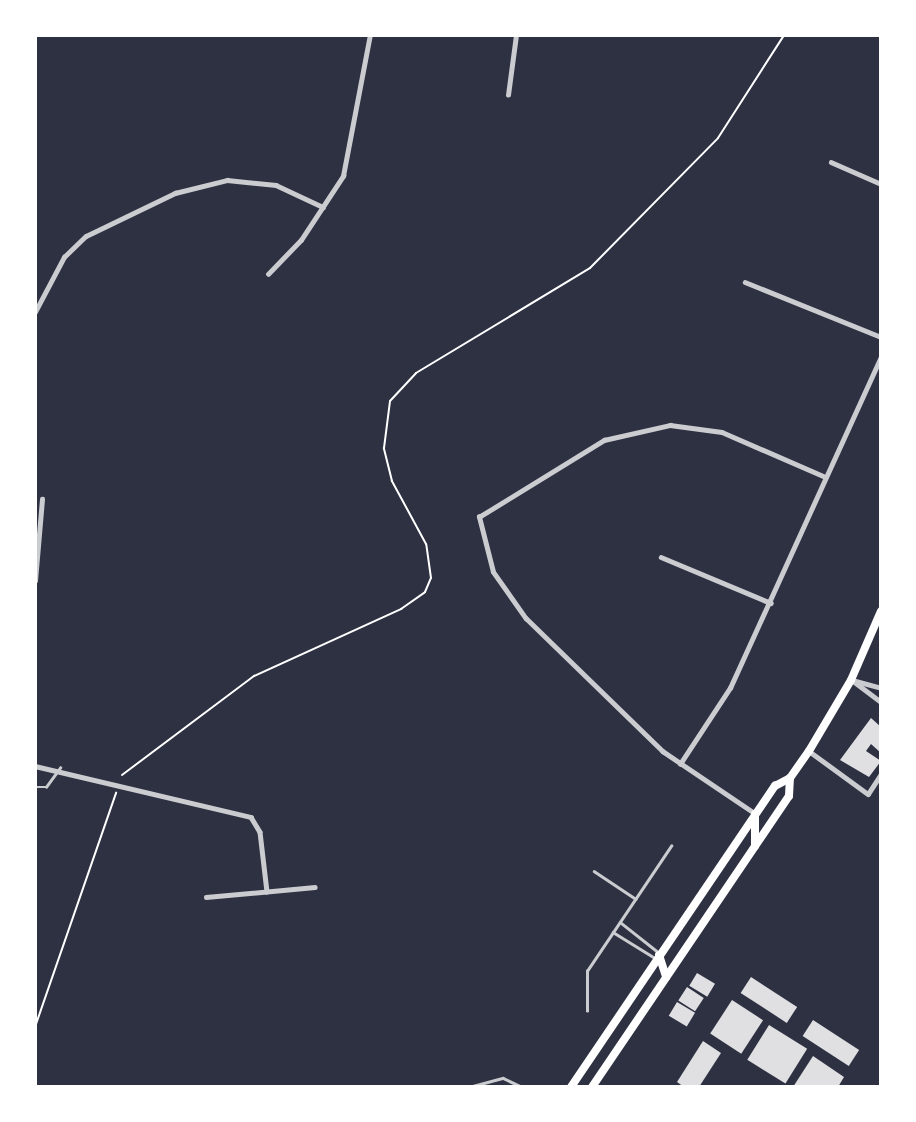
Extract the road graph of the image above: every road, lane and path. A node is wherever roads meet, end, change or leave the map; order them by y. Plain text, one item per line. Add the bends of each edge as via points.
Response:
1 (370, 35) edge
2 (516, 35) edge
3 (784, 35) edge
4 (508, 95) dead end
5 (831, 162) dead end
6 (881, 184) edge
7 (323, 207) junction
8 (268, 274) dead end
9 (745, 282) dead end
10 (35, 312) edge
11 (881, 337) edge
12 (881, 357) edge
13 (823, 475) junction
14 (42, 499) dead end
15 (661, 557) dead end
16 (35, 581) edge
17 (771, 603) junction
18 (881, 611) edge
19 (851, 680) junction
20 (881, 688) edge
21 (881, 702) edge
22 (809, 751) junction
23 (680, 764) junction
24 (35, 766) edge
25 (60, 768) junction
26 (881, 774) edge
27 (122, 775) dead end
28 (790, 778) junction
29 (35, 787) edge
30 (118, 788) dead end
31 (755, 814) junction
32 (671, 846) dead end
33 (755, 846) junction
34 (594, 871) dead end
35 (315, 887) dead end
36 (267, 892) junction
37 (206, 897) dead end
38 (636, 898) junction
39 (620, 922) junction
40 (613, 932) junction
41 (658, 957) junction
42 (666, 977) junction
43 (587, 1011) dead end
44 (35, 1027) edge
45 (469, 1087) edge
46 (522, 1087) edge
47 (571, 1087) edge
48 (592, 1087) edge

1 - 7 street via 354,142 343,176
2 - 4 street
3 - 27 path via 718,138 590,268 416,373 390,401 384,448 392,481 426,544 431,562 425,592 401,609 254,676
5 - 6 street
7 - 8 street
7 - 10 street via 264,184 227,180 176,193 86,236 64,257
9 - 11 street
12 - 13 street
13 - 17 street
13 - 23 street via 722,432 657,426 604,440 479,517 493,572 510,600
14 - 16 street
15 - 17 street
17 - 23 street via 730,688
18 - 19 main road
19 - 20 street
19 - 21 street
19 - 22 main road
22 - 26 street via 868,794
22 - 28 main road
23 - 31 street
24 - 25 street
25 - 29 lane via 46,787
25 - 36 street via 251,817 260,832
28 - 31 main road via 775,786
28 - 33 main road via 789,796
30 - 44 path
31 - 33 main road
31 - 41 main road
32 - 38 lane
33 - 42 main road
34 - 38 lane
35 - 36 street
36 - 37 street
38 - 39 lane
39 - 40 lane
39 - 41 lane
40 - 41 lane
40 - 43 lane via 587,971
41 - 42 main road
41 - 47 main road
42 - 48 main road
45 - 46 lane via 503,1077

